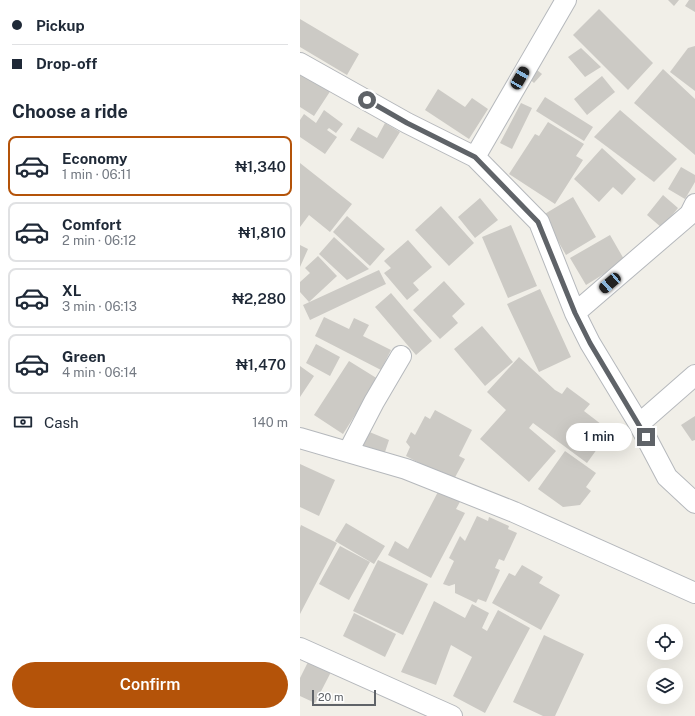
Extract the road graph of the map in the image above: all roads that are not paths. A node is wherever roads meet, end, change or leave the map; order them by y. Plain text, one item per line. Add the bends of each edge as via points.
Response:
1 (566, 0) edge
2 (300, 63) edge
3 (475, 157) junction
4 (695, 204) edge
5 (575, 313) junction
6 (401, 356) dead end
7 (695, 375) edge
8 (638, 424) junction
9 (300, 438) edge
10 (348, 452) junction
11 (695, 503) edge
12 (695, 594) edge
13 (300, 648) edge
14 (452, 716) edge

1 - 3 street
2 - 3 street via 407,123
3 - 5 street via 538,222
4 - 5 street via 690,214
5 - 8 street
6 - 10 street
7 - 8 street
8 - 11 street via 667,477
9 - 10 street
10 - 12 street via 406,468 514,512
13 - 14 street

